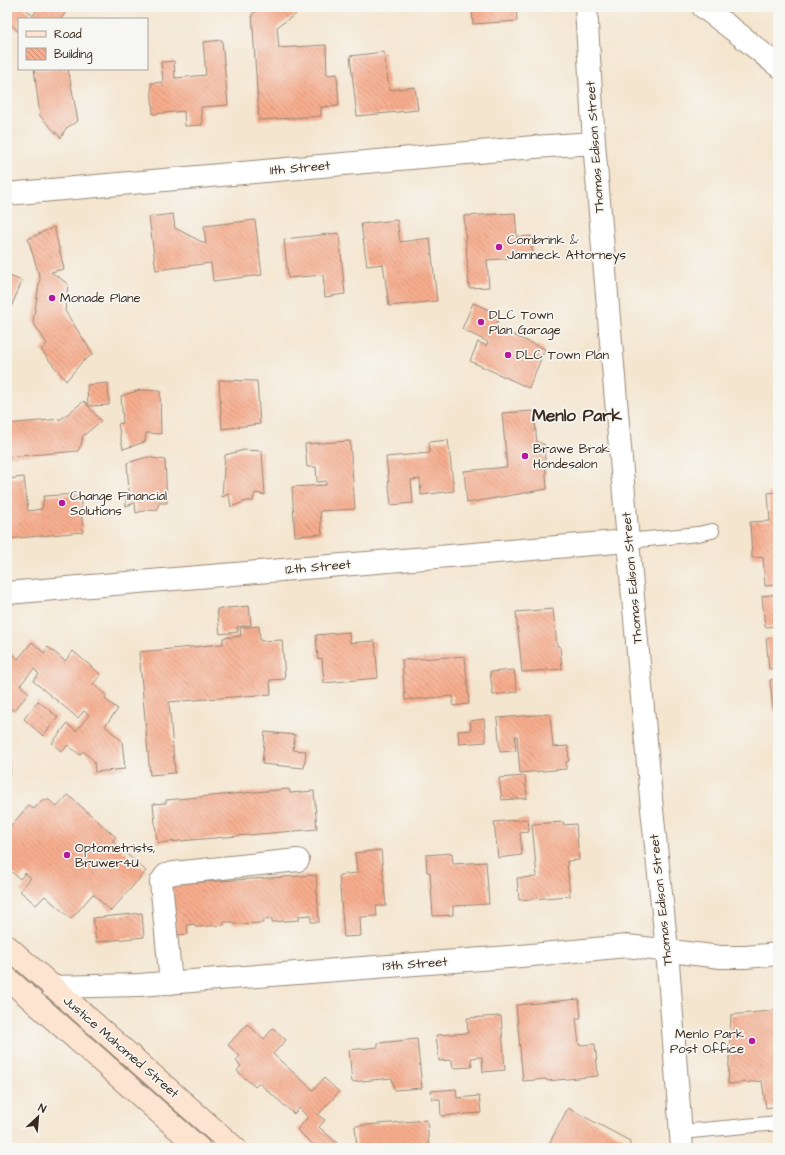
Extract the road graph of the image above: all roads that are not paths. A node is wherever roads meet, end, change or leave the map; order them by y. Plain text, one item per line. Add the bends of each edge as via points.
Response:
1 (586, 7) edge
2 (703, 7) edge
3 (778, 66) edge
4 (594, 143) junction
5 (7, 194) edge
6 (712, 531) dead end
7 (628, 541) junction
8 (7, 593) edge
9 (298, 860) dead end
10 (7, 946) edge
11 (667, 950) junction
12 (778, 954) edge
13 (7, 978) edge
14 (171, 983) junction
15 (52, 987) junction
16 (778, 1123) edge
17 (681, 1140) edge
18 (199, 1148) edge
19 (235, 1148) edge

1 - 4 street, Thomas Edison Street
2 - 3 street
4 - 5 street, 11th Street via 534,146
4 - 7 street, Thomas Edison Street
6 - 7 lane
7 - 8 street, 12th Street
7 - 11 street, Thomas Edison Street
9 - 14 street via 166,875 161,882
10 - 15 main road, Justice Mahomed Street
11 - 12 street, 13th Street via 721,957
11 - 14 street, 13th Street via 627,946
11 - 17 street, Thomas Edison Street
13 - 18 main road, Justice Mahomed Street
14 - 15 street, 13th Street
15 - 19 main road, Justice Mahomed Street
16 - 17 lane

